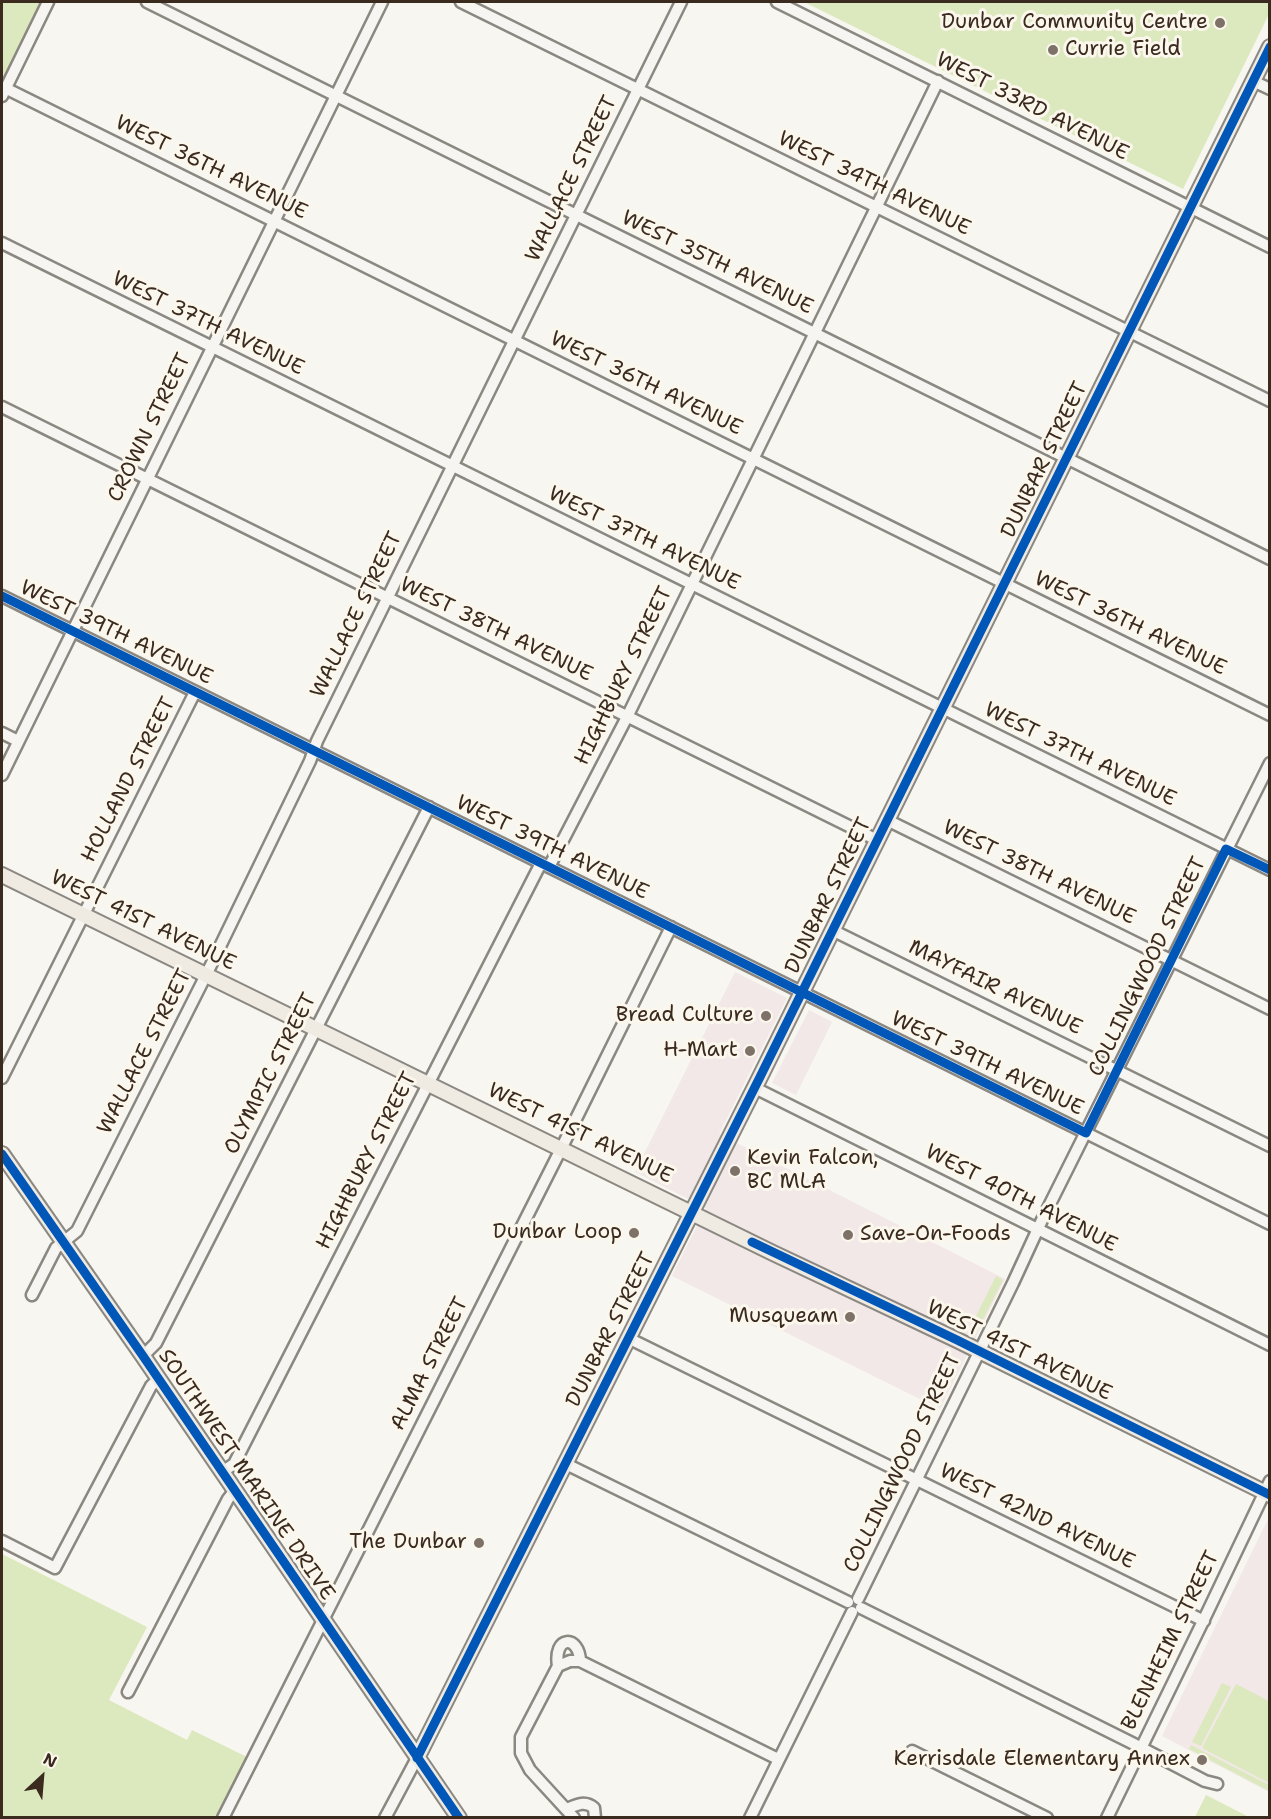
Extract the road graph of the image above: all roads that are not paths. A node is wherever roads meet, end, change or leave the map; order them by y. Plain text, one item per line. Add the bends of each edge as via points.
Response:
1 (48, 2) edge
2 (147, 2) edge
3 (382, 2) edge
4 (460, 2) edge
5 (681, 2) edge
6 (777, 2) edge
7 (1269, 47) edge
8 (938, 81) junction
9 (1253, 81) junction
10 (638, 89) junction
11 (1269, 89) edge
12 (3, 92) edge
13 (335, 96) junction
14 (876, 207) junction
15 (1190, 207) junction
16 (576, 214) junction
17 (274, 222) junction
18 (2, 243) edge
19 (1269, 247) edge
20 (1129, 332) junction
21 (814, 333) junction
22 (513, 340) junction
23 (212, 347) junction
24 (1269, 401) edge
25 (2, 407) edge
26 (1066, 458) junction
27 (752, 459) junction
28 (452, 466) junction
29 (147, 478) junction
30 (1269, 559) edge
31 (1004, 583) junction
32 (691, 584) junction
33 (2, 596) edge
34 (386, 598) junction
35 (72, 631) junction
36 (195, 692) junction
37 (942, 709) junction
38 (1269, 715) edge
39 (627, 717) junction
40 (2, 733) edge
41 (18, 741) junction
42 (314, 751) junction
43 (1269, 763) edge
44 (2, 775) edge
45 (429, 807) junction
46 (887, 820) junction
47 (877, 840) junction
48 (1226, 849) junction
49 (545, 865) junction
50 (1269, 870) edge
51 (2, 875) edge
52 (83, 914) junction
53 (671, 927) junction
54 (832, 930) junction
55 (1172, 960) junction
56 (206, 975) junction
57 (802, 992) junction
58 (1269, 1009) edge
59 (316, 1029) junction
60 (1118, 1070) junction
61 (2, 1078) edge
62 (428, 1083) junction
63 (755, 1088) junction
64 (1086, 1133) junction
65 (1269, 1146) edge
66 (561, 1149) junction
67 (2, 1154) edge
68 (692, 1212) junction
69 (1269, 1224) edge
70 (1038, 1230) junction
71 (64, 1241) junction
72 (32, 1295) dead end
73 (628, 1338) junction
74 (1269, 1345) edge
75 (980, 1352) junction
76 (142, 1356) junction
77 (158, 1378) junction
78 (564, 1463) junction
79 (222, 1472) junction
80 (917, 1480) junction
81 (235, 1490) junction
82 (1268, 1490) edge
83 (2, 1541) edge
84 (855, 1606) junction
85 (323, 1620) junction
86 (1204, 1621) junction
87 (580, 1661) junction
88 (558, 1666) junction
89 (128, 1692) dead end
90 (1142, 1748) junction
91 (912, 1751) dead end
92 (417, 1758) junction
93 (778, 1759) junction
94 (1217, 1784) dead end
95 (571, 1813) edge
96 (223, 1818) edge
97 (385, 1818) edge
98 (459, 1818) edge
99 (595, 1818) edge
100 (750, 1818) edge
101 (1047, 1818) edge
102 (1107, 1818) edge

1 - 12 street
2 - 13 street, WEST 35TH AVENUE
3 - 13 street, CROWN STREET
4 - 10 street, WEST 34TH AVENUE
5 - 10 street, WALLACE STREET
6 - 8 street, WEST 33RD AVENUE
7 - 9 main road, DUNBAR STREET
8 - 14 street, HIGHBURY STREET
8 - 15 street, WEST 33RD AVENUE
9 - 11 street
9 - 15 main road, DUNBAR STREET
10 - 14 street, WEST 34TH AVENUE
10 - 16 street, WALLACE STREET
12 - 17 street, WEST 36TH AVENUE
13 - 16 street, WEST 35TH AVENUE
13 - 17 street, CROWN STREET
14 - 20 street, WEST 34TH AVENUE
14 - 21 street, HIGHBURY STREET
15 - 19 street, WEST 33RD AVENUE
15 - 20 main road, DUNBAR STREET
16 - 21 street, WEST 35TH AVENUE
16 - 22 street, WALLACE STREET
17 - 22 street, WEST 36TH AVENUE
17 - 23 street, CROWN STREET
18 - 23 street, WEST 37TH AVENUE
20 - 24 street, WEST 34TH AVENUE
20 - 26 main road, DUNBAR STREET
21 - 26 street, WEST 35TH AVENUE
21 - 27 street, HIGHBURY STREET
22 - 27 street, WEST 36TH AVENUE
22 - 28 street, WALLACE STREET
23 - 28 street, WEST 37TH AVENUE
23 - 29 street, CROWN STREET
25 - 29 street, WEST 38TH AVENUE
26 - 30 street, WEST 35TH AVENUE
26 - 31 main road, DUNBAR STREET
27 - 31 street, WEST 36TH AVENUE
27 - 32 street, HIGHBURY STREET
28 - 32 street, WEST 37TH AVENUE
28 - 34 street, WALLACE STREET
29 - 34 street, WEST 38TH AVENUE
29 - 35 street, CROWN STREET
31 - 37 main road, DUNBAR STREET
31 - 38 street, WEST 36TH AVENUE
32 - 37 street, WEST 37TH AVENUE
32 - 39 street, HIGHBURY STREET
33 - 35 street, WEST 39TH AVENUE
34 - 39 street, WEST 38TH AVENUE
34 - 42 street, WALLACE STREET
35 - 36 street, WEST 39TH AVENUE
35 - 41 street, CROWN STREET
36 - 42 street, WEST 39TH AVENUE
36 - 52 street, HOLLAND STREET
37 - 46 main road, DUNBAR STREET
37 - 48 street, WEST 37TH AVENUE
39 - 47 street, WEST 38TH AVENUE
39 - 49 street, HIGHBURY STREET
40 - 41 street
41 - 44 street, CROWN STREET
42 - 45 street, WEST 39TH AVENUE
42 - 56 street, WALLACE STREET
43 - 48 street, COLLINGWOOD STREET
45 - 49 street, WEST 39TH AVENUE
45 - 59 street, OLYMPIC STREET
46 - 47 main road, DUNBAR STREET
46 - 55 street, WEST 38TH AVENUE
47 - 54 main road, DUNBAR STREET
48 - 50 street, WEST 37TH AVENUE
48 - 55 street, COLLINGWOOD STREET
49 - 53 street, WEST 39TH AVENUE
49 - 62 street, HIGHBURY STREET
51 - 52 main road, WEST 41ST AVENUE
52 - 56 main road, WEST 41ST AVENUE
52 - 61 street, HOLLAND STREET
53 - 57 street, WEST 39TH AVENUE
53 - 66 street, ALMA STREET
54 - 57 main road, DUNBAR STREET
54 - 60 street, MAYFAIR AVENUE
55 - 58 street, WEST 38TH AVENUE
55 - 60 street, COLLINGWOOD STREET
56 - 59 main road, WEST 41ST AVENUE
56 - 71 street, WALLACE STREET via 77,1231
57 - 63 main road, DUNBAR STREET
57 - 64 street, WEST 39TH AVENUE
59 - 62 main road, WEST 41ST AVENUE
59 - 76 street, OLYMPIC STREET via 156,1342
60 - 64 street, COLLINGWOOD STREET
60 - 65 street, MAYFAIR AVENUE
62 - 66 main road, WEST 41ST AVENUE
62 - 79 street, HIGHBURY STREET via 234,1464
63 - 68 main road, DUNBAR STREET
63 - 70 street, WEST 40TH AVENUE
64 - 69 street, WEST 39TH AVENUE
64 - 70 street, COLLINGWOOD STREET
66 - 68 main road, WEST 41ST AVENUE
66 - 85 street, ALMA STREET
67 - 71 main road, SOUTHWEST MARINE DRIVE
68 - 73 main road, DUNBAR STREET
68 - 75 main road, WEST 41ST AVENUE
70 - 74 street, WEST 40TH AVENUE
70 - 75 street, COLLINGWOOD STREET
71 - 72 street, WALLACE STREET via 56,1248
71 - 76 main road, SOUTHWEST MARINE DRIVE
73 - 78 main road, DUNBAR STREET
73 - 80 street, WEST 42ND AVENUE
75 - 80 street, COLLINGWOOD STREET
75 - 82 main road, WEST 41ST AVENUE
76 - 77 main road, SOUTHWEST MARINE DRIVE
77 - 79 main road, SOUTHWEST MARINE DRIVE
77 - 83 street via 55,1568
78 - 84 street
78 - 92 main road, DUNBAR STREET
79 - 81 main road, SOUTHWEST MARINE DRIVE
80 - 84 street, COLLINGWOOD STREET
80 - 86 street, WEST 42ND AVENUE
81 - 85 main road, SOUTHWEST MARINE DRIVE
81 - 89 street
82 - 86 street, BLENHEIM STREET
84 - 90 street
84 - 93 street, COLLINGWOOD STREET
85 - 92 main road, SOUTHWEST MARINE DRIVE
85 - 96 street, ALMA STREET
86 - 90 street, BLENHEIM STREET
87 - 88 street
87 - 88 street via 576,1646 564,1643 556,1653
87 - 93 street
88 - 95 street via 521,1737 520,1753 530,1770
90 - 94 street
90 - 102 street, BLENHEIM STREET
91 - 101 street
92 - 97 street, DUNBAR STREET
92 - 98 main road, SOUTHWEST MARINE DRIVE
93 - 100 street, COLLINGWOOD STREET
95 - 99 street via 588,1803 594,1808

